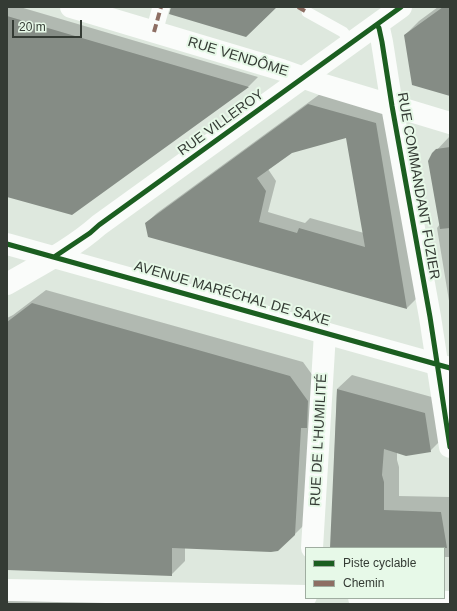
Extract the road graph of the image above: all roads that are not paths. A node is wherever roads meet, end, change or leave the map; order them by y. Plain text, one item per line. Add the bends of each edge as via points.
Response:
1 (71, 7) edge
2 (161, 7) edge
3 (401, 7) edge
4 (308, 12) dead end
5 (377, 25) junction
6 (154, 32) junction
7 (352, 43) junction
8 (304, 77) junction
9 (392, 106) junction
10 (450, 123) edge
11 (7, 244) edge
12 (54, 257) junction
13 (7, 284) edge
14 (325, 333) junction
15 (444, 366) edge
16 (450, 447) edge
17 (312, 547) edge
18 (7, 590) edge
19 (305, 596) edge
20 (144, 599) edge
21 (382, 599) edge
22 (450, 602) edge

1 - 6 street, RUE VENDÔME
2 - 6 street
3 - 5 street, RUE VILLEROY
4 - 7 lane via 343,32
5 - 7 street, RUE VILLEROY
5 - 9 street, RUE COMMANDANT FUZIER via 381,34
6 - 8 street, RUE VENDÔME
7 - 8 street, RUE VILLEROY
8 - 9 street, RUE VENDÔME
8 - 12 street, RUE VILLEROY
9 - 10 street, RUE VENDÔME
9 - 15 street, RUE COMMANDANT FUZIER
11 - 12 street, AVENUE MARÉCHAL DE SAXE
12 - 13 street, RUE VILLEROY
12 - 14 street, AVENUE MARÉCHAL DE SAXE
14 - 15 street, AVENUE MARÉCHAL DE SAXE
14 - 17 street, RUE DE L'HUMILITÉ
15 - 16 street, RUE COMMANDANT FUZIER
18 - 20 street
19 - 20 street
21 - 22 street

